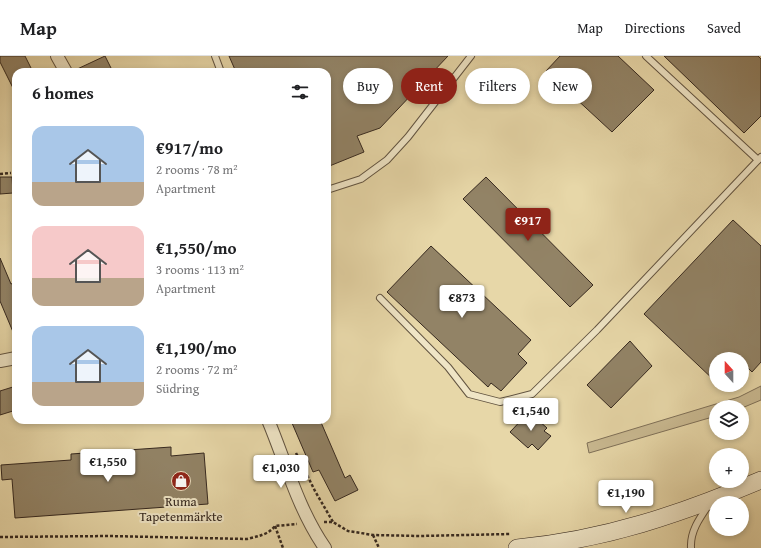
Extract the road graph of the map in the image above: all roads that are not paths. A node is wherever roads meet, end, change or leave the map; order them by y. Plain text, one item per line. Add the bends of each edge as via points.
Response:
1 (57, 56) edge
2 (215, 56) edge
3 (471, 56) edge
4 (646, 56) edge
5 (64, 68) edge
6 (220, 68) edge
7 (760, 158) edge
8 (331, 189) edge
9 (380, 298) dead end
10 (12, 359) edge
11 (0, 362) edge
12 (270, 424) edge
13 (761, 480) edge
14 (723, 496) edge
15 (709, 502) edge
16 (709, 504) edge
17 (514, 541) edge
18 (325, 548) edge
19 (690, 548) edge

1 - 5 street
2 - 6 lane
3 - 8 lane via 408,138 387,160 361,179
4 - 7 lane
7 - 9 lane via 597,330 532,394 500,402 469,394 448,368
10 - 11 street
12 - 18 street via 309,524
13 - 14 main road
15 - 17 main road via 652,522 603,535 546,546
16 - 19 lane via 693,531

